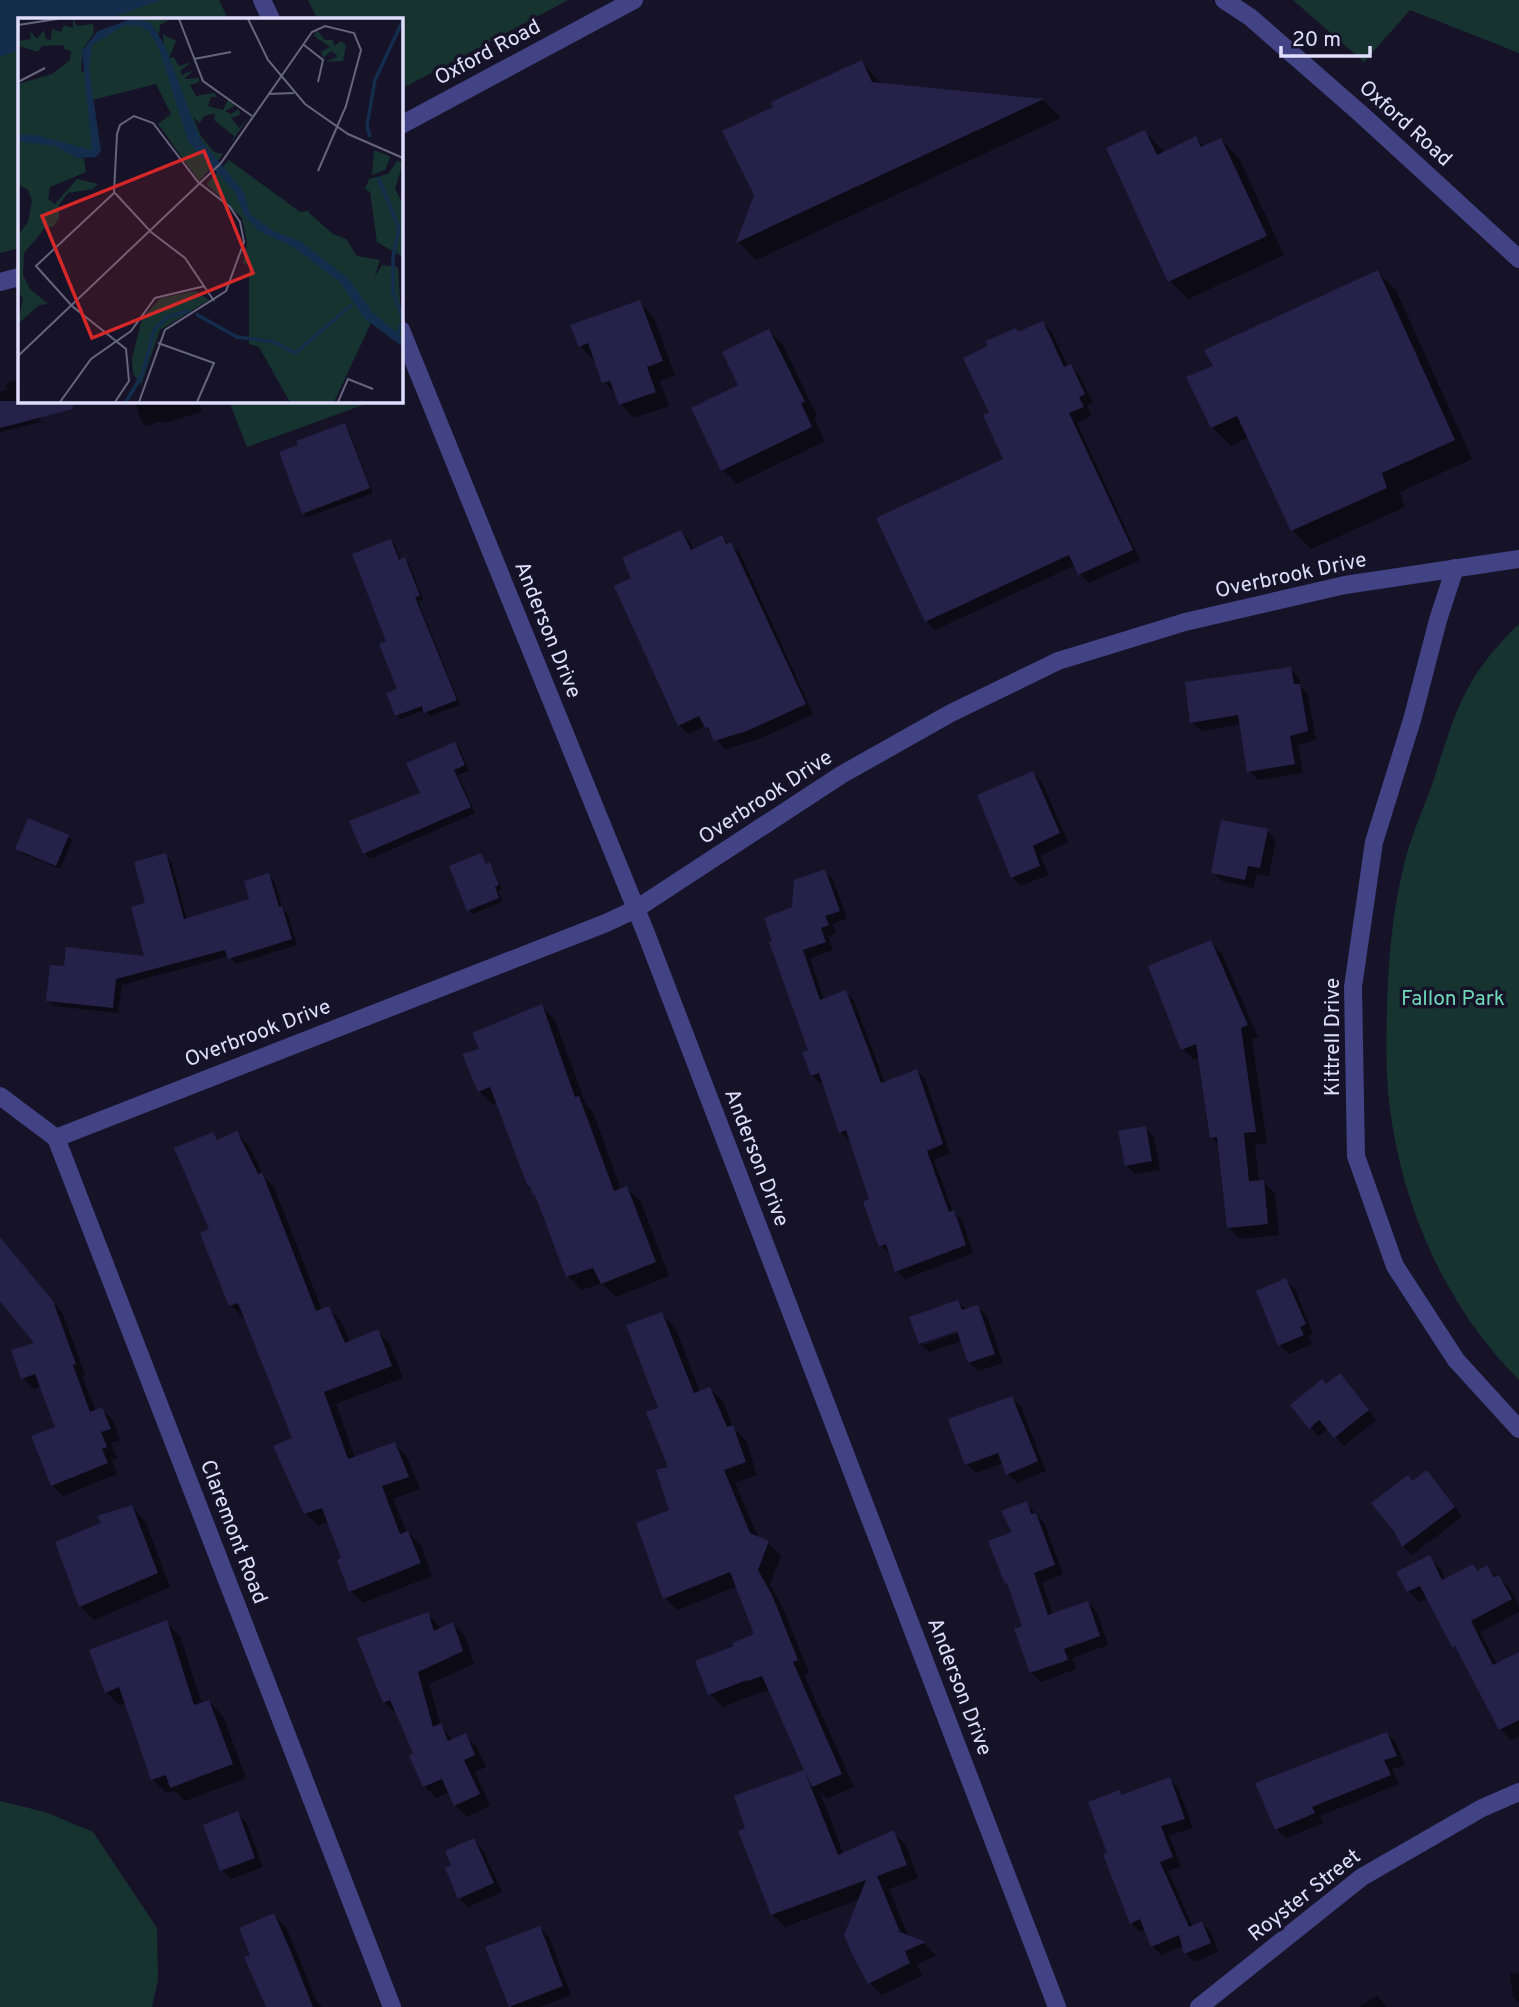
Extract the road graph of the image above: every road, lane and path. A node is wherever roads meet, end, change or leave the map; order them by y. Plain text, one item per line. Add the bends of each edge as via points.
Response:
1 (262, 0) edge
2 (634, 0) edge
3 (1224, 0) edge
4 (271, 18) edge
5 (402, 124) edge
6 (1519, 259) edge
7 (18, 277) edge
8 (0, 282) edge
9 (402, 332) edge
10 (1519, 559) edge
11 (1455, 568) junction
12 (636, 909) junction
13 (0, 1096) edge
14 (55, 1138) junction
15 (1519, 1429) edge
16 (1519, 1792) edge
17 (392, 2007) edge
18 (1057, 2007) edge
19 (1199, 2007) edge

1 - 4 street
2 - 5 street, Oxford Road
3 - 6 street, Oxford Road via 1250,17 1367,119
7 - 8 street
9 - 12 street, Anderson Drive
10 - 11 street, Overbrook Drive
11 - 12 street, Overbrook Drive via 1345,585 1185,622 1058,661 951,713 841,775
11 - 15 street, Kittrell Drive via 1374,842 1353,987 1356,1156 1395,1266 1456,1360
12 - 14 street, Overbrook Drive
12 - 18 street, Anderson Drive
13 - 14 street
14 - 17 street, Claremont Road
16 - 19 street, Royster Street via 1482,1808 1362,1877

